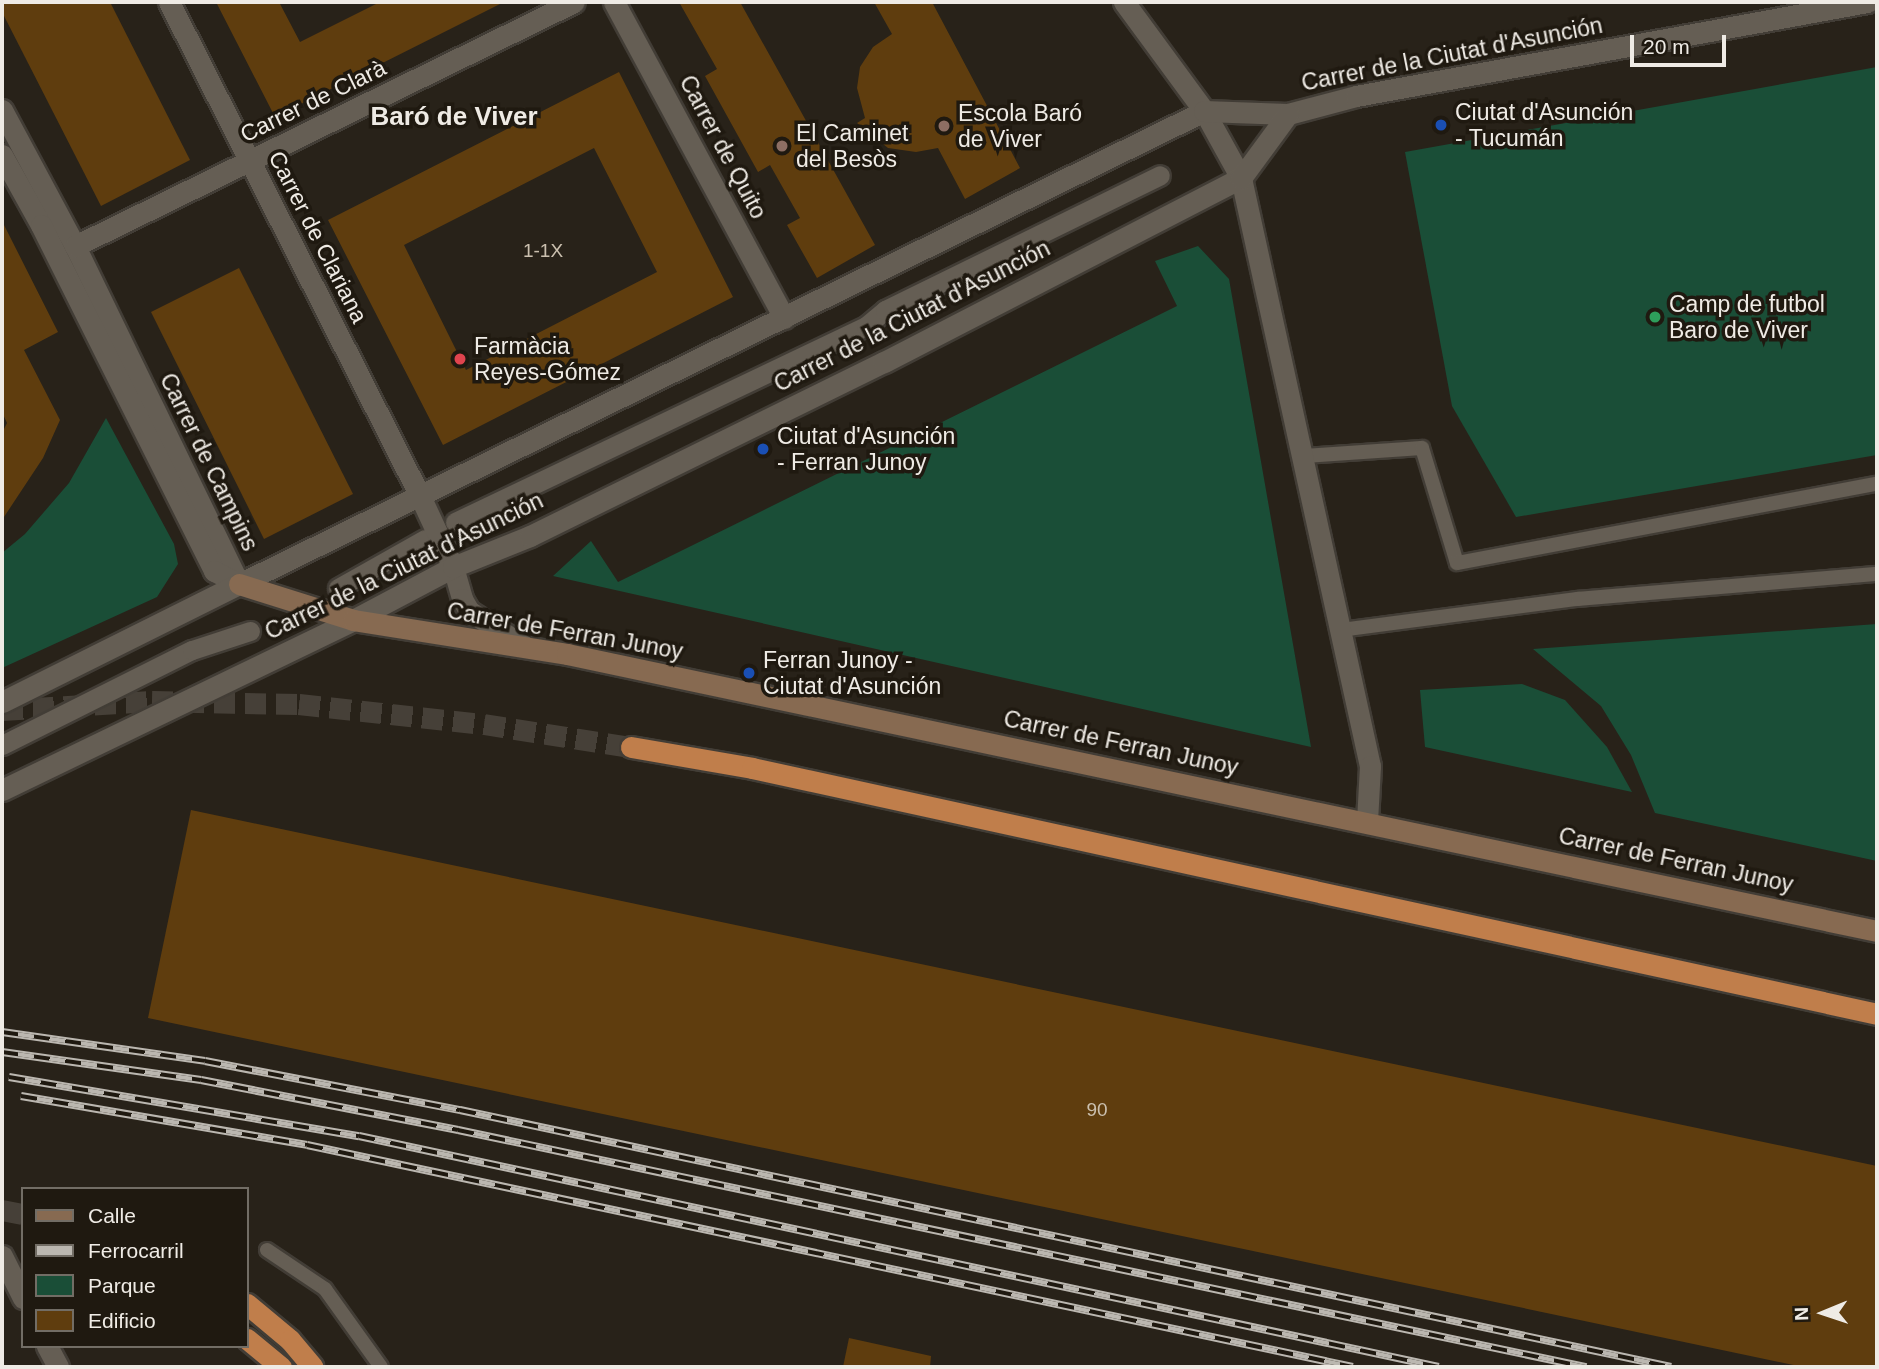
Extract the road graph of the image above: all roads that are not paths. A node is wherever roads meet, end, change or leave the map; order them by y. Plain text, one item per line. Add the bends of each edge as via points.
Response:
1 (169, 2) edge
2 (574, 2) edge
3 (614, 2) edge
4 (1124, 2) edge
5 (1867, 2) edge
6 (2, 110) edge
7 (1204, 111) junction
8 (1288, 114) junction
9 (2, 155) edge
10 (251, 162) junction
11 (1160, 175) dead end
12 (1241, 178) junction
13 (75, 246) junction
14 (784, 318) junction
15 (1304, 456) junction
16 (1877, 484) edge
17 (420, 496) junction
18 (455, 522) dead end
19 (425, 538) dead end
20 (453, 567) junction
21 (1877, 574) edge
22 (239, 584) junction
23 (346, 584) dead end
24 (353, 620) junction
25 (1341, 630) junction
26 (250, 631) dead end
27 (524, 646) junction
28 (2, 702) edge
29 (2, 745) edge
30 (631, 747) tunnel mouth
31 (2, 790) edge
32 (1367, 822) junction
33 (1877, 931) edge
34 (1877, 1014) edge
35 (267, 1250) dead end
36 (2, 1256) edge
37 (21, 1293) edge
38 (248, 1305) edge
39 (248, 1340) edge
40 (48, 1348) edge
41 (58, 1367) edge
42 (281, 1367) edge
43 (313, 1367) edge
44 (381, 1367) edge

1 - 10 street, Carrer de Clariana
2 - 10 street, Carrer de Clarà
3 - 14 street, Carrer de Quito
4 - 7 street
5 - 8 street, Carrer de la Ciutat d'Asunción via 1381,91
6 - 13 street, Carrer de Campins
7 - 8 street
7 - 12 street
7 - 14 street
8 - 12 street, Carrer de la Ciutat d'Asunción
9 - 22 street, Carrer de Campins via 214,571
10 - 13 street, Carrer de Clarà
10 - 17 street, Carrer de Clariana
11 - 18 street, Carrer de la Ciutat d'Asunción via 885,310 866,326
12 - 15 street
12 - 20 street, Carrer de la Ciutat d'Asunción via 884,362 530,536
13 - 22 street, Carrer de Campins
14 - 17 street
15 - 16 lane via 1422,448 1457,563
15 - 25 street
17 - 20 street, Carrer de Clariana
17 - 22 street
19 - 23 street, Carrer de la Ciutat d'Asunción
20 - 24 street, Carrer de la Ciutat d'Asunción
20 - 27 street, Carrer de Clariana via 469,611
21 - 25 lane via 1578,599
22 - 24 main road, Carrer de Ferran Junoy
22 - 28 street
24 - 27 main road, Carrer de Ferran Junoy
24 - 31 street, Carrer de la Ciutat d'Asunción
25 - 32 street via 1370,766
26 - 29 street via 192,650
27 - 32 main road, Carrer de Ferran Junoy
30 - 34 highway via 752,768
32 - 33 main road, Carrer de Ferran Junoy
35 - 44 lane via 325,1289
36 - 37 street
38 - 43 highway via 290,1340
39 - 42 highway
40 - 41 street

